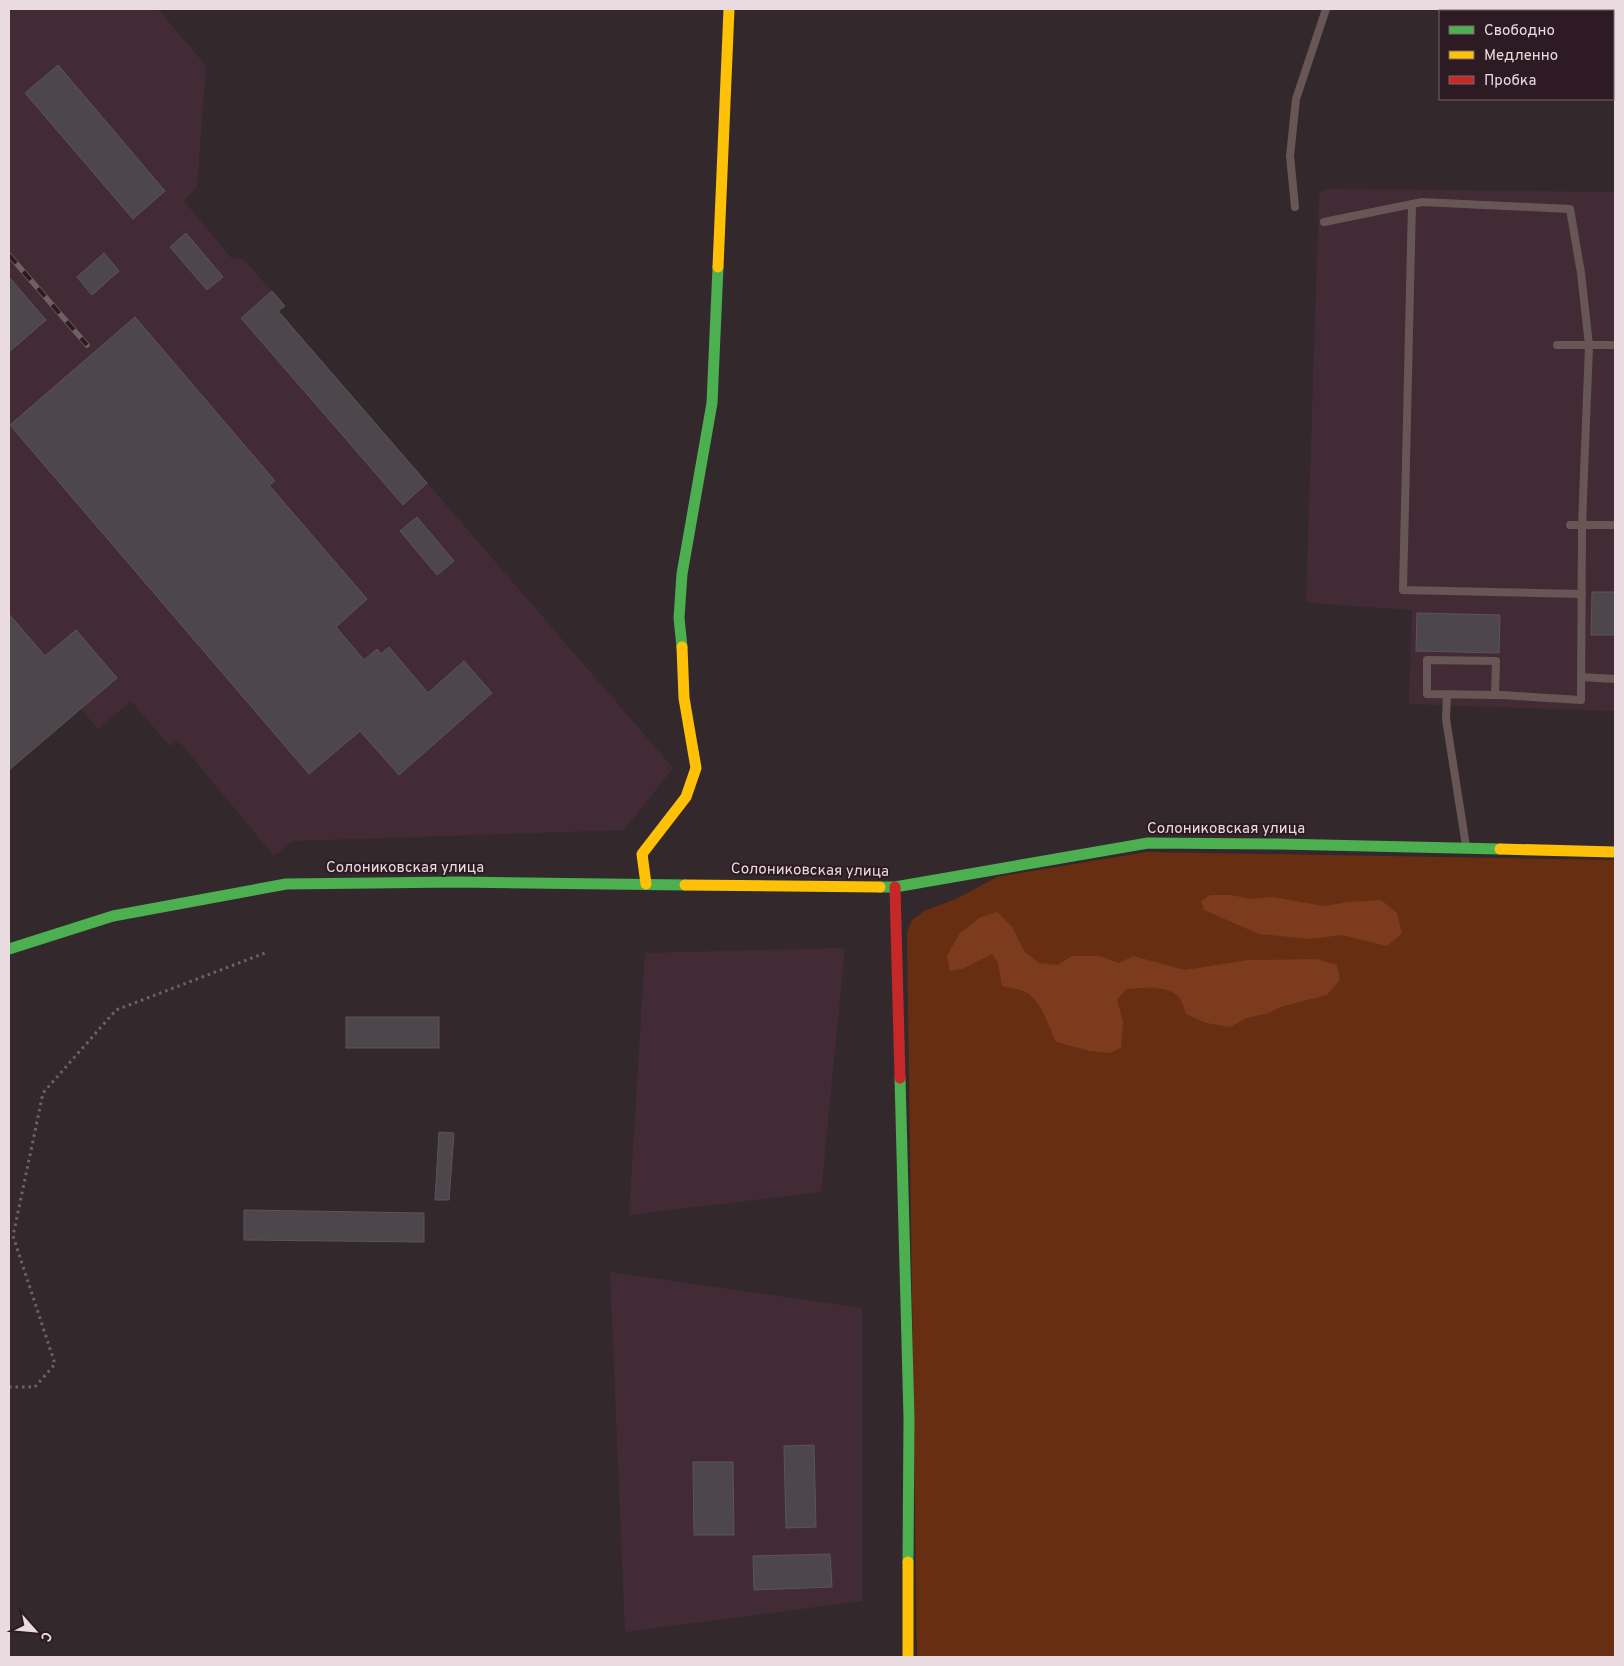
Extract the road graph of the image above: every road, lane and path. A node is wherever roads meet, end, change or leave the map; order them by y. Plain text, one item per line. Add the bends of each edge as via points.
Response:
1 (729, 9) edge
2 (1326, 9) edge
3 (1412, 204) junction
4 (1295, 207) dead end
5 (1324, 222) dead end
6 (1557, 345) dead end
7 (1590, 345) junction
8 (1615, 345) edge
9 (1570, 525) dead end
10 (1582, 525) junction
11 (1615, 525) edge
12 (1582, 594) junction
13 (1581, 678) junction
14 (1615, 679) edge
15 (1447, 694) junction
16 (1495, 695) junction
17 (1466, 848) junction
18 (1615, 852) edge
19 (646, 884) junction
20 (895, 887) junction
21 (9, 949) edge
22 (265, 954) dead end
23 (9, 1388) edge
24 (908, 1657) edge

1 - 19 street via 712,402 688,533 679,618 684,698 696,768 686,797 642,854
2 - 4 lane via 1296,99 1290,156
3 - 5 lane
3 - 7 lane via 1570,209
3 - 12 lane via 1403,590
6 - 7 lane
7 - 8 lane
7 - 10 lane
9 - 10 lane
10 - 11 lane
10 - 12 lane
12 - 13 lane
13 - 14 lane
13 - 16 lane via 1581,700
15 - 16 lane
15 - 16 lane via 1426,694 1427,660 1496,661
15 - 17 lane via 1446,719
17 - 18 street, Солониковская улица
17 - 20 street, Солониковская улица via 1148,843
19 - 20 street, Солониковская улица
19 - 21 street, Солониковская улица via 286,884 113,916
20 - 24 street via 909,1418
22 - 23 path via 116,1010 44,1094 13,1236 55,1364 35,1386

